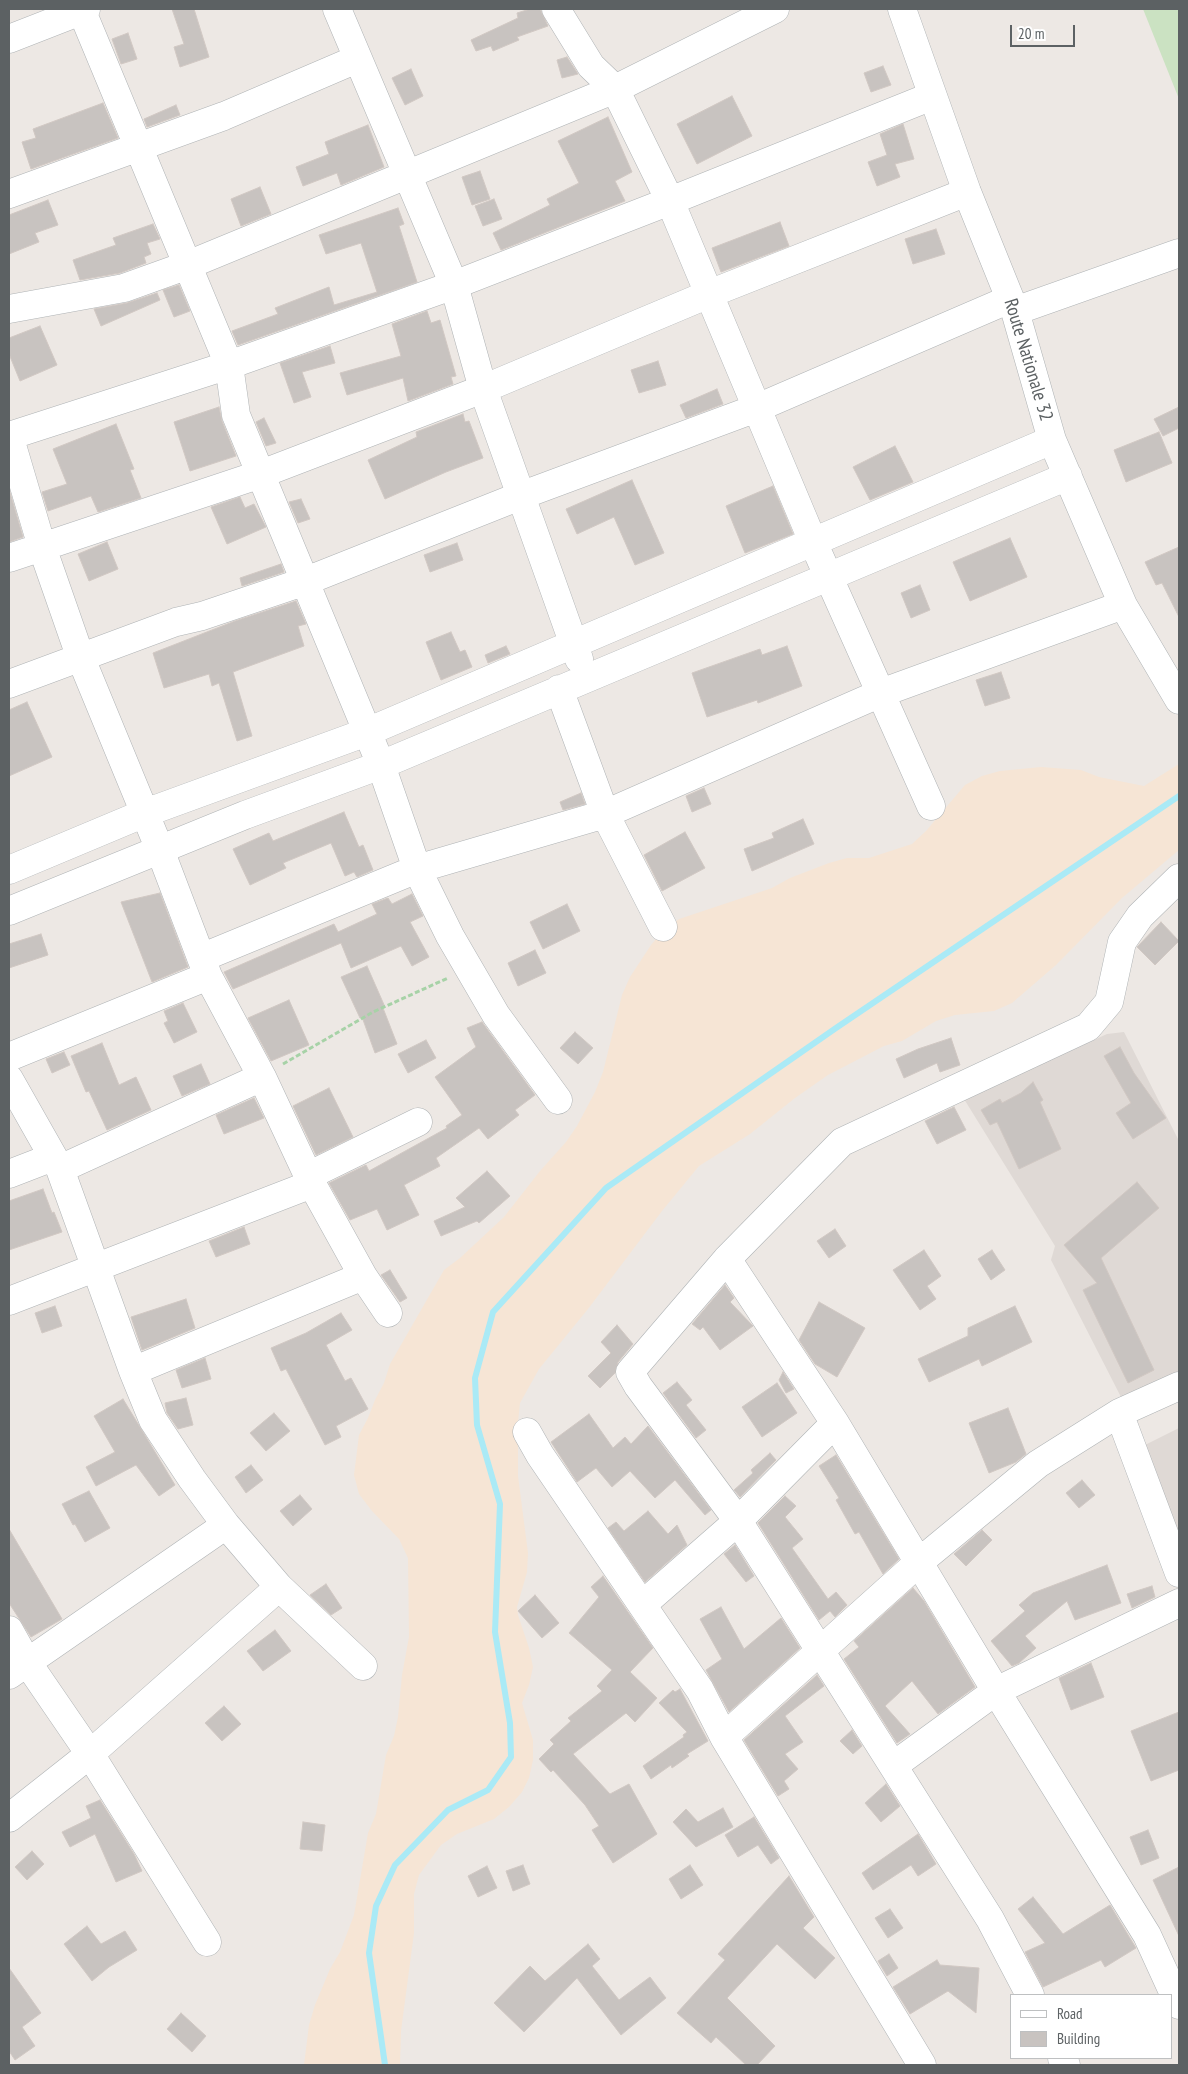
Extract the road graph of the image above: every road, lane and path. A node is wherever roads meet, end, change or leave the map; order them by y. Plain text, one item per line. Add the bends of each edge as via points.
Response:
1 (83, 9) edge
2 (336, 9) edge
3 (556, 9) edge
4 (776, 9) edge
5 (902, 9) edge
6 (9, 39) edge
7 (357, 59) junction
8 (615, 89) junction
9 (932, 96) junction
10 (138, 146) junction
11 (407, 176) junction
12 (967, 192) junction
13 (9, 194) edge
14 (670, 201) junction
15 (1179, 254) edge
16 (188, 265) junction
17 (454, 285) junction
18 (709, 294) junction
19 (1013, 305) junction
20 (9, 309) edge
21 (229, 365) junction
22 (483, 389) junction
23 (757, 408) junction
24 (9, 436) edge
25 (1052, 440) junction
26 (261, 474) junction
27 (1068, 476) junction
28 (520, 496) junction
29 (814, 542) junction
30 (42, 547) junction
31 (9, 558) edge
32 (829, 575) junction
33 (306, 581) junction
34 (1123, 605) junction
35 (572, 644) junction
36 (80, 656) junction
37 (587, 677) junction
38 (9, 684) edge
39 (559, 689) junction
40 (882, 693) junction
41 (1179, 700) edge
42 (367, 732) junction
43 (381, 765) junction
44 (932, 806) dead end
45 (145, 813) junction
46 (605, 814) junction
47 (160, 850) junction
48 (416, 869) junction
49 (9, 870) edge
50 (1179, 878) edge
51 (9, 911) edge
52 (663, 928) dead end
53 (204, 967) junction
54 (469, 969) junction
55 (9, 1057) edge
56 (262, 1077) junction
57 (9, 1079) edge
58 (558, 1100) dead end
59 (418, 1122) dead end
60 (57, 1163) junction
61 (9, 1174) edge
62 (310, 1180) junction
63 (727, 1259) junction
64 (95, 1268) junction
65 (363, 1276) junction
66 (9, 1302) edge
67 (388, 1313) dead end
68 (133, 1371) junction
69 (1179, 1386) edge
70 (1119, 1413) junction
71 (835, 1423) junction
72 (527, 1432) dead end
73 (738, 1520) junction
74 (226, 1525) junction
75 (918, 1563) junction
76 (1179, 1574) edge
77 (279, 1588) junction
78 (1179, 1603) edge
79 (642, 1605) junction
80 (9, 1630) edge
81 (820, 1652) junction
82 (363, 1666) dead end
83 (18, 1669) edge
84 (996, 1691) junction
85 (724, 1737) junction
86 (90, 1754) junction
87 (893, 1766) junction
88 (9, 1818) edge
89 (207, 1942) dead end
90 (1029, 1994) edge
91 (1179, 2005) edge
92 (922, 2065) edge

1 - 6 street
1 - 10 street
2 - 7 street
3 - 8 street via 591,66
4 - 8 street
5 - 9 street, Route Nationale 32
7 - 10 street via 224,116
7 - 11 street
8 - 11 street
8 - 14 street
9 - 12 street, Route Nationale 32
9 - 14 street
10 - 13 street
10 - 16 street
11 - 16 street
11 - 17 street
12 - 18 street
12 - 19 street, Route Nationale 32
14 - 17 street
14 - 18 street
15 - 19 street
16 - 20 street via 124,288
16 - 21 street
17 - 21 street
17 - 22 street
18 - 22 street
18 - 23 street
19 - 23 street
19 - 25 street, Route Nationale 32
21 - 24 street
21 - 26 street via 236,415
22 - 26 street
22 - 28 street
23 - 28 street
23 - 29 street
24 - 30 street
25 - 27 street, Route Nationale 32
25 - 29 street
26 - 30 street
26 - 33 street
27 - 32 street
27 - 34 street, Route Nationale 32
28 - 33 street
28 - 35 street
29 - 32 street
29 - 35 street
30 - 31 street
30 - 36 street
32 - 37 street
32 - 40 street
33 - 36 street
33 - 42 street
34 - 40 street
34 - 41 street, Route Nationale 32
35 - 37 street
35 - 42 street
36 - 38 street
36 - 45 street
37 - 39 street
39 - 43 street
39 - 46 street
40 - 44 street
40 - 46 street
42 - 43 street
42 - 45 street
43 - 47 street
43 - 48 street
45 - 47 street
45 - 49 street
46 - 48 street
46 - 52 street
47 - 51 street
47 - 53 street
48 - 53 street
48 - 54 street
50 - 63 street via 1140,916 1122,942 1109,1002 1088,1026 842,1142
53 - 55 street
53 - 56 street
54 - 56 path via 373,1012
54 - 58 street via 496,1016
56 - 60 street
56 - 62 street
57 - 60 street
59 - 62 street
60 - 61 street
60 - 64 street
62 - 64 street
62 - 65 street
63 - 71 street
63 - 73 street via 630,1372
64 - 66 street
64 - 68 street
65 - 67 street
65 - 68 street
68 - 74 street via 153,1420
69 - 70 street
70 - 75 street via 1038,1464
70 - 76 street
71 - 73 street
71 - 75 street
72 - 79 street
73 - 79 street
73 - 81 street
74 - 77 street
74 - 83 street
75 - 81 street
75 - 84 street
77 - 82 street
77 - 86 street
78 - 84 street
79 - 85 street via 700,1690
80 - 83 street
81 - 85 street
81 - 87 street
83 - 86 street
84 - 87 street
84 - 91 street via 1147,1935
85 - 92 street
86 - 88 street
86 - 89 street
87 - 90 street via 990,1919

